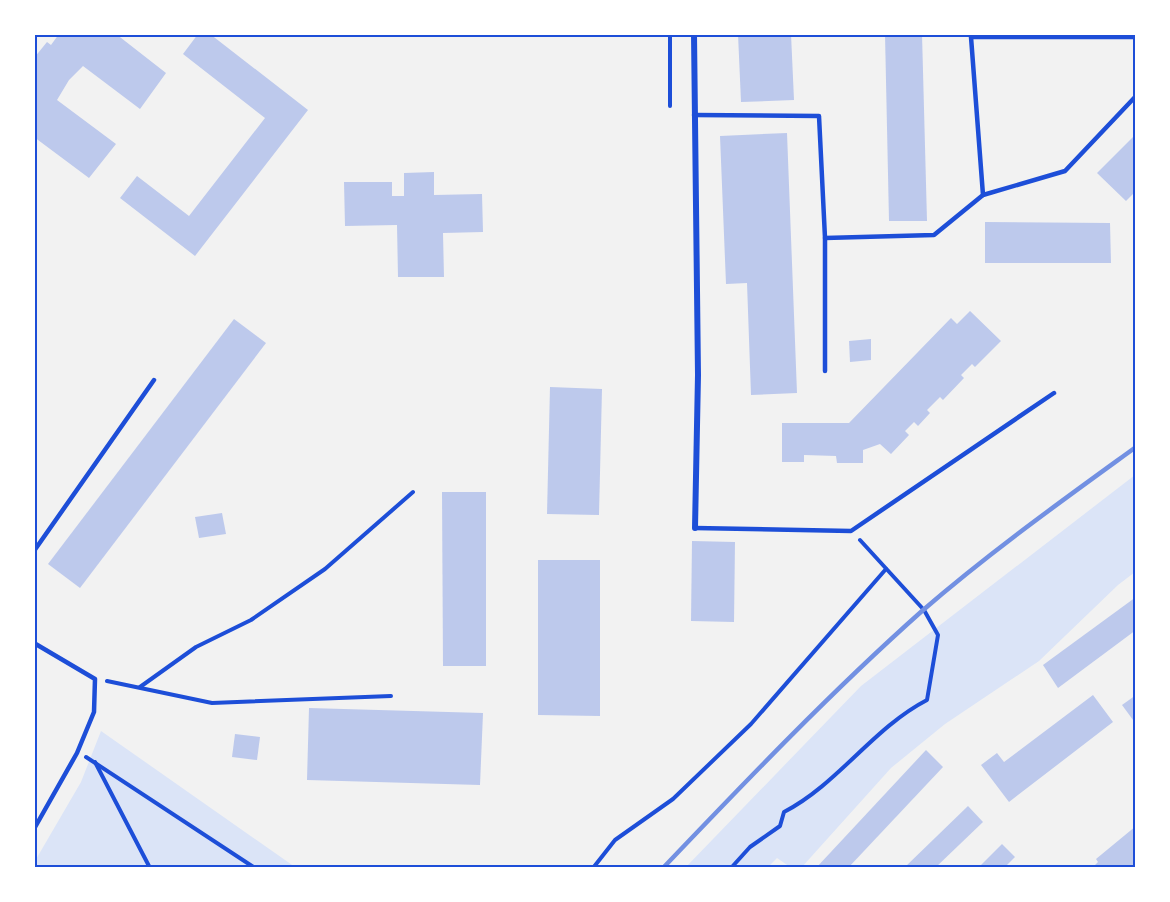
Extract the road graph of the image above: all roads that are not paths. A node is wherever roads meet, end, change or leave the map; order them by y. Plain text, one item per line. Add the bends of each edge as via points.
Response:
1 (694, 34) edge
2 (1136, 37) edge
3 (1136, 96) edge
4 (694, 115) junction
5 (983, 195) junction
6 (825, 238) junction
7 (825, 371) dead end
8 (154, 380) dead end
9 (1054, 393) dead end
10 (695, 528) joint
11 (34, 551) edge
12 (34, 643) edge
13 (34, 829) edge

1 - 4 street
2 - 5 lane via 971,37
3 - 5 lane via 1065,171
4 - 6 lane via 819,116
4 - 10 street via 698,375
5 - 6 lane via 934,235
6 - 7 lane
8 - 11 lane
9 - 10 lane via 851,531
12 - 13 lane via 95,679 94,712 77,753

